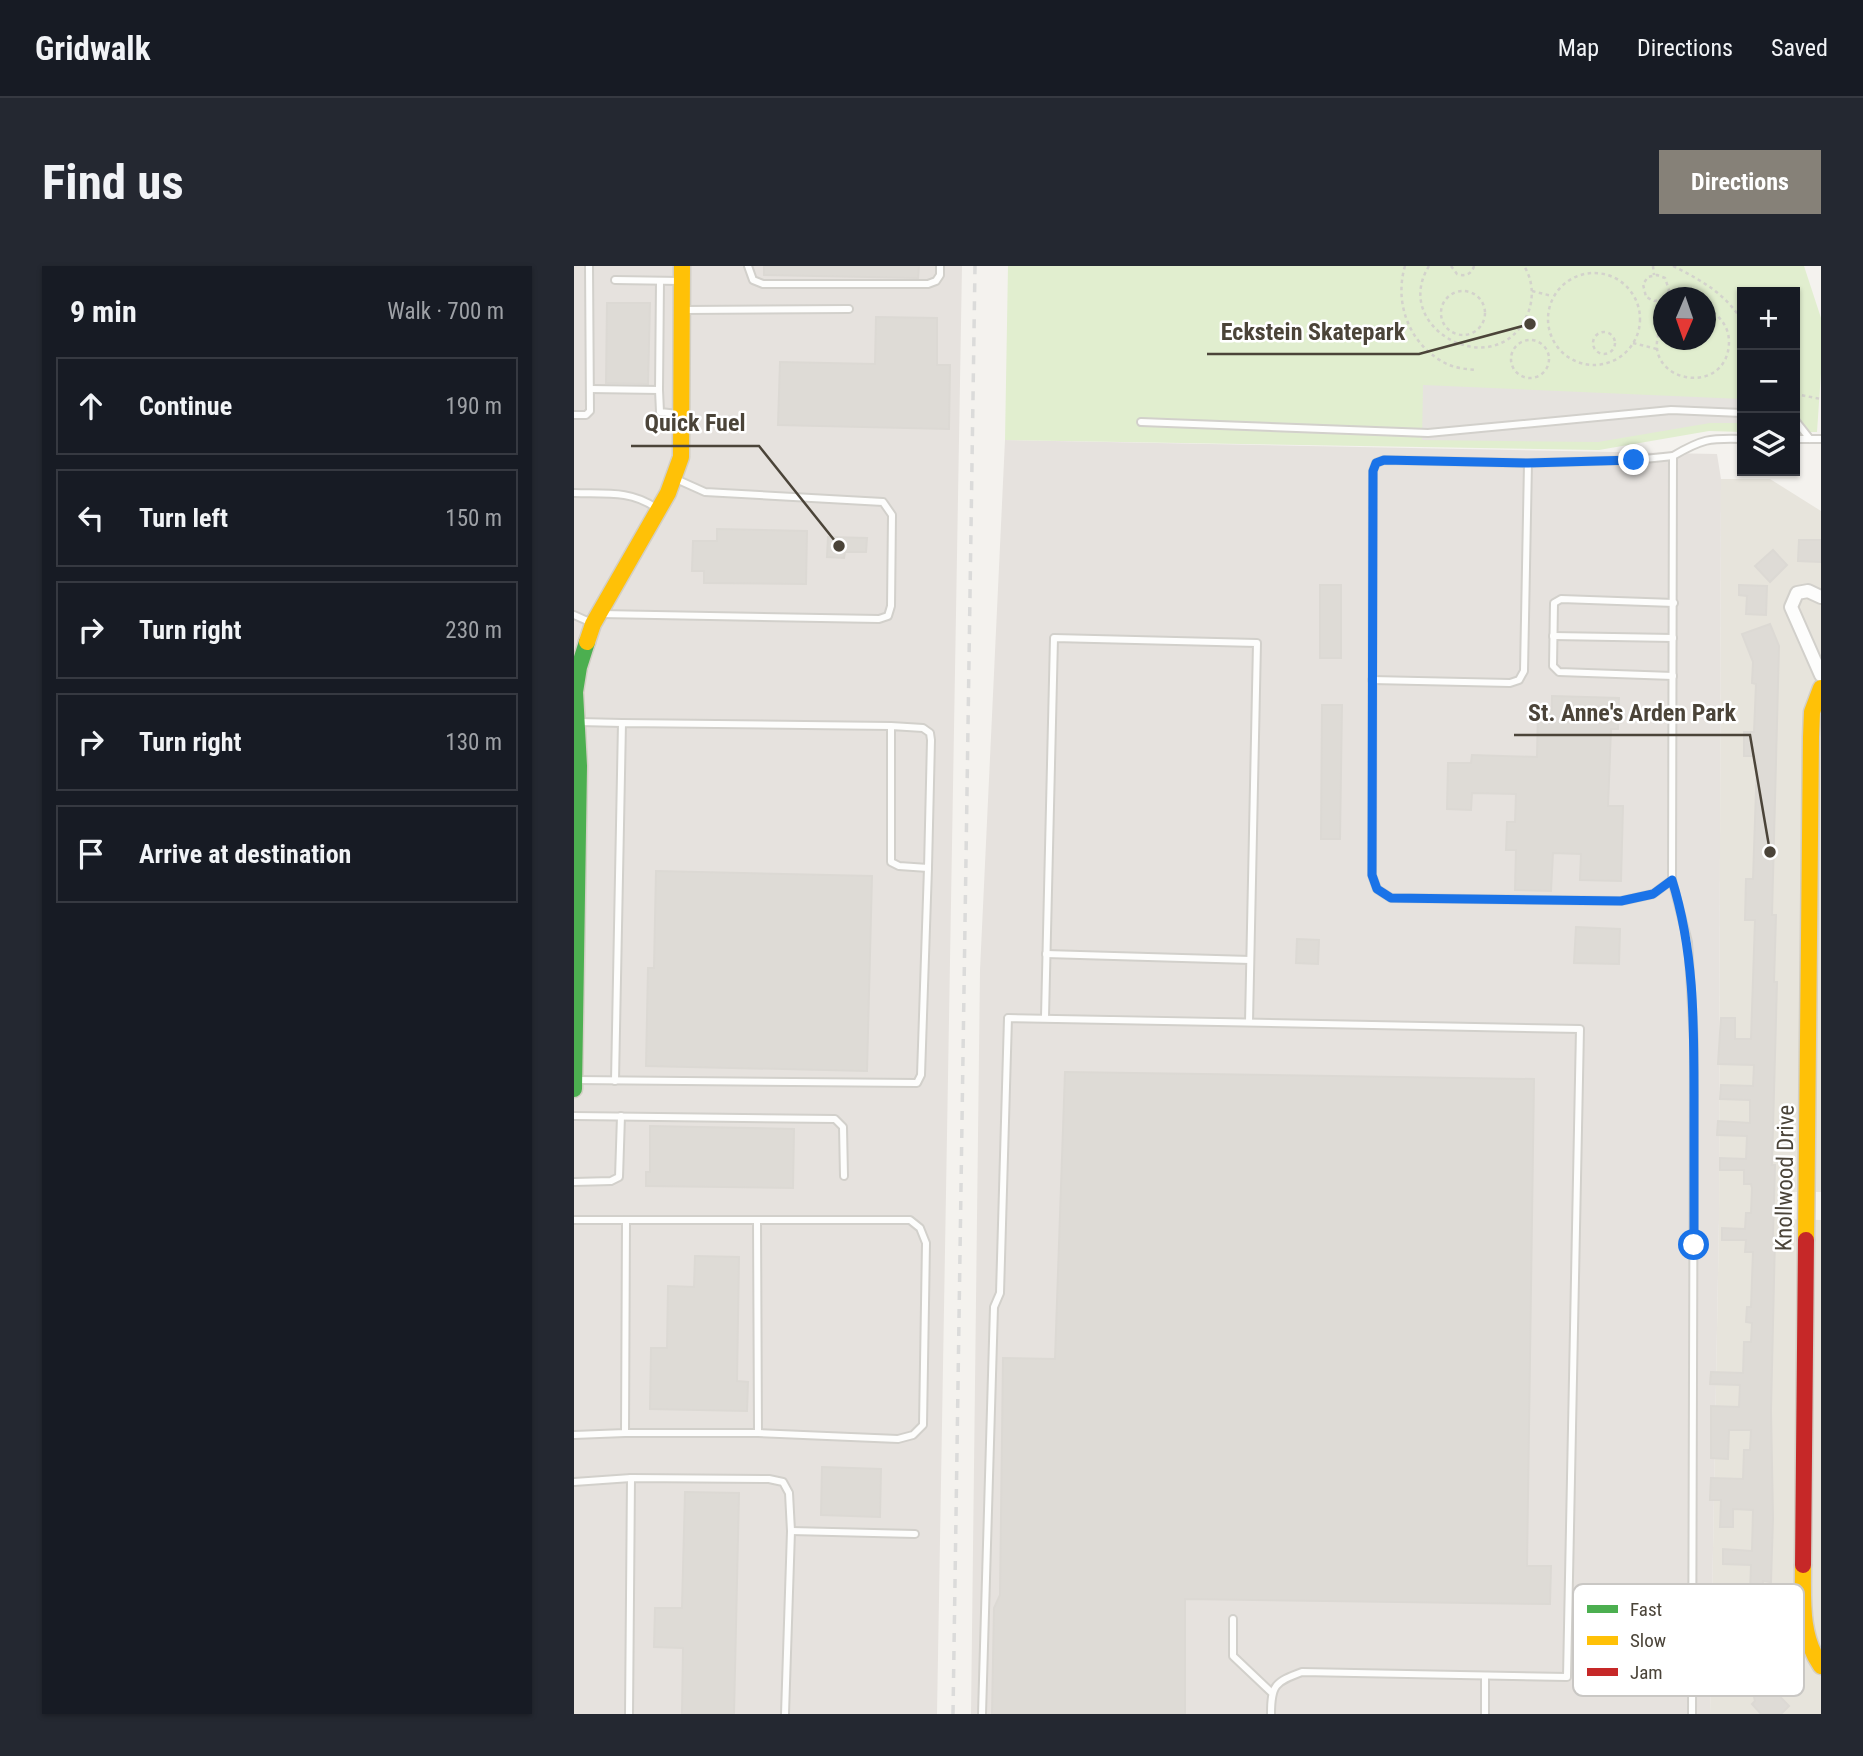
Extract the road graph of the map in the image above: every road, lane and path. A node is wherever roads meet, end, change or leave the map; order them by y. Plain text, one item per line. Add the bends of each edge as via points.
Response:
1 (589, 266) edge
2 (748, 266) edge
3 (940, 266) edge
4 (1405, 266) edge
5 (1429, 266) edge
6 (1451, 266) edge
7 (1474, 266) edge
8 (1524, 266) edge
9 (1653, 266) edge
10 (1673, 266) edge
11 (682, 274) edge
12 (1654, 275) junction
13 (615, 280) dead end
14 (660, 281) junction
15 (1668, 287) edge
16 (1532, 291) junction
17 (1643, 293) junction
18 (1554, 296) junction
19 (1635, 299) junction
20 (1653, 300) edge
21 (849, 309) dead end
22 (683, 310) junction
23 (1737, 313) edge
24 (1716, 315) edge
25 (1452, 332) junction
26 (1508, 338) junction
27 (1447, 339) junction
28 (1633, 343) junction
29 (1516, 345) junction
30 (1556, 345) junction
31 (1653, 348) edge
32 (1657, 350) edge
33 (1547, 351) junction
34 (1610, 352) junction
35 (1614, 361) junction
36 (1476, 370) dead end
37 (590, 389) junction
38 (659, 390) junction
39 (1800, 395) edge
40 (1821, 399) edge
41 (1737, 413) edge
42 (682, 414) junction
43 (574, 415) edge
44 (1141, 422) dead end
45 (1800, 426) edge
46 (1737, 439) edge
47 (1800, 439) edge
48 (1810, 439) junction
49 (1821, 439) edge
50 (1673, 456) junction
51 (1528, 463) junction
52 (673, 478) junction
53 (574, 493) edge
54 (658, 509) junction
55 (1821, 597) edge
56 (1674, 603) junction
57 (574, 615) edge
58 (596, 619) junction
59 (1553, 636) junction
60 (1673, 638) junction
61 (1821, 675) edge
62 (1673, 676) junction
63 (1372, 680) junction
64 (1821, 688) edge
65 (575, 692) edge
66 (576, 722) junction
67 (622, 723) junction
68 (891, 726) junction
69 (928, 868) junction
70 (1672, 880) junction
71 (1046, 954) junction
72 (1250, 960) junction
73 (1045, 1017) junction
74 (1249, 1022) junction
75 (574, 1080) edge
76 (615, 1080) junction
77 (574, 1089) edge
78 (574, 1116) edge
79 (621, 1116) junction
80 (844, 1177) dead end
81 (574, 1182) edge
82 (1814, 1210) edge
83 (574, 1220) edge
84 (626, 1220) junction
85 (757, 1220) junction
86 (625, 1433) junction
87 (758, 1433) junction
88 (574, 1435) edge
89 (631, 1478) junction
90 (574, 1482) edge
91 (791, 1531) junction
92 (915, 1534) dead end
93 (1692, 1584) edge
94 (1803, 1584) edge
95 (1233, 1619) dead end
96 (1804, 1630) edge
97 (1821, 1666) edge
98 (1485, 1676) junction
99 (1271, 1692) junction
100 (1692, 1696) edge
101 (628, 1714) edge
102 (785, 1714) edge
103 (982, 1714) edge
104 (1271, 1714) edge
105 (1485, 1714) edge
106 (1692, 1714) edge

1 - 37 lane
2 - 3 lane via 753,280 764,284 928,284 940,275
4 - 36 path via 1401,298 1414,337 1444,363
5 - 27 path via 1422,290 1424,309 1432,326
6 - 7 path via 1464,275
8 - 16 path
9 - 12 path
10 - 23 path via 1718,292
11 - 14 lane
11 - 22 street
12 - 15 path via 1661,276
12 - 17 path via 1645,280
13 - 14 lane
14 - 38 lane
16 - 18 path
16 - 26 path via 1524,321
17 - 19 path
17 - 20 path
18 - 19 path via 1566,282 1595,273 1623,283
18 - 30 path via 1547,323
19 - 28 path via 1640,324
21 - 22 lane
22 - 42 street
24 - 32 path via 1726,326 1729,351 1715,371 1704,377 1681,377 1663,363
25 - 25 path via 1441,314 1445,300 1463,290 1477,295 1485,308 1483,322 1473,332
25 - 27 path
26 - 27 path via 1481,348
26 - 29 path
28 - 31 path
28 - 35 path
29 - 33 path via 1536,341
29 - 33 path via 1512,368 1528,379 1545,372
30 - 33 path
30 - 35 path via 1571,360 1586,365
34 - 34 path via 1601,354 1593,347 1592,340 1599,332 1613,336
34 - 35 path
37 - 38 lane
37 - 43 lane via 589,414
38 - 42 lane via 660,412
39 - 40 path
41 - 44 lane via 1671,410 1428,433
42 - 52 street via 681,457
45 - 48 lane
46 - 50 lane via 1697,441
47 - 48 lane
48 - 49 lane
50 - 51 lane
50 - 56 lane
51 - 63 lane via 1524,671 1519,680
51 - 63 lane via 1376,463
52 - 54 street
52 - 58 lane via 705,492 883,502 892,515 888,616
53 - 54 lane via 630,495
54 - 58 street
55 - 61 street via 1808,591 1797,593 1791,607
56 - 59 lane via 1561,599 1554,603
56 - 60 lane
57 - 58 lane
58 - 65 street
59 - 60 lane
59 - 62 lane via 1553,666 1559,671
60 - 62 lane
62 - 70 lane
63 - 70 lane via 1372,875 1377,889 1391,898 1621,901 1653,894
64 - 82 street, Knollwood Drive via 1812,712 1811,737
65 - 66 street
66 - 67 lane
66 - 75 street
67 - 68 lane
67 - 76 lane
68 - 69 lane via 891,862
68 - 69 lane via 923,728 930,733
69 - 76 lane via 921,1075 917,1083
70 - 93 lane via 1688,942 1694,1040
71 - 72 lane
71 - 72 lane via 1054,638 1257,643
71 - 73 lane
72 - 74 lane
73 - 74 lane
73 - 103 lane via 1008,1017
74 - 98 lane via 1580,1030 1567,1677
75 - 76 lane
75 - 77 street
78 - 79 lane
79 - 80 lane via 835,1119 843,1127
79 - 81 lane via 619,1177
82 - 94 street, Knollwood Drive
83 - 84 lane
84 - 85 lane
84 - 86 lane
85 - 87 lane
85 - 87 lane via 909,1220 920,1228 926,1243 923,1425 913,1435 898,1439
86 - 87 lane
86 - 88 lane
89 - 90 lane
89 - 91 lane via 783,1482 789,1493
89 - 101 lane
91 - 92 lane
91 - 102 lane
95 - 99 lane via 1233,1656
96 - 97 street, Knollwood Drive
98 - 99 lane via 1302,1672 1281,1679
98 - 105 lane
99 - 104 lane
100 - 106 lane

